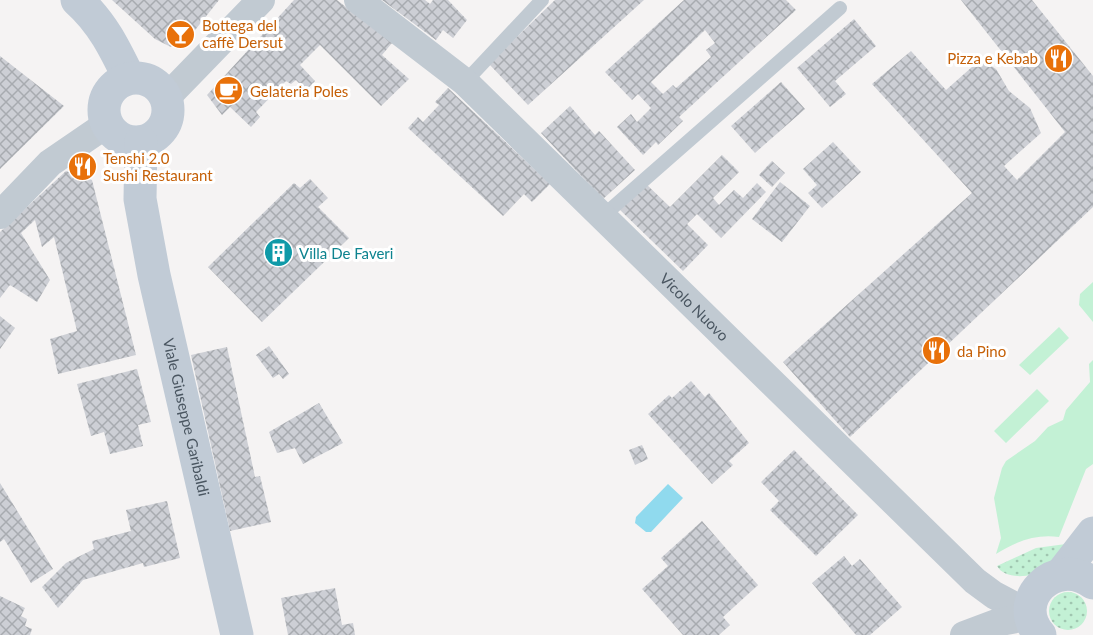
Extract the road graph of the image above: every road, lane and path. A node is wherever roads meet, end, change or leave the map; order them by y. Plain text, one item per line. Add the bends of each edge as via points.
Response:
1 (77, 0) edge
2 (261, 0) edge
3 (358, 0) edge
4 (542, 0) edge
5 (840, 8) dead end
6 (129, 78) junction
7 (465, 82) junction
8 (166, 98) junction
9 (106, 124) junction
10 (141, 142) junction
11 (0, 215) edge
12 (603, 216) junction
13 (1093, 533) edge
14 (1062, 573) junction
15 (1093, 583) edge
16 (1033, 622) edge
17 (237, 635) edge
18 (964, 635) edge

1 - 6 street via 111,40
2 - 8 street
3 - 7 street, Vicolo Nuovo
4 - 7 lane
5 - 12 lane
6 - 8 street via 150,80
6 - 9 street via 116,84 107,96
7 - 12 street, Vicolo Nuovo
8 - 10 street via 169,110 165,126
9 - 10 street via 118,137
9 - 11 street via 50,163
10 - 17 street, Viale Giuseppe Garibaldi via 140,199 154,275
12 - 16 street, Vicolo Nuovo via 975,581
13 - 14 street
14 - 15 street via 1073,573
14 - 16 street via 1039,586 1033,598
16 - 18 street via 996,623

